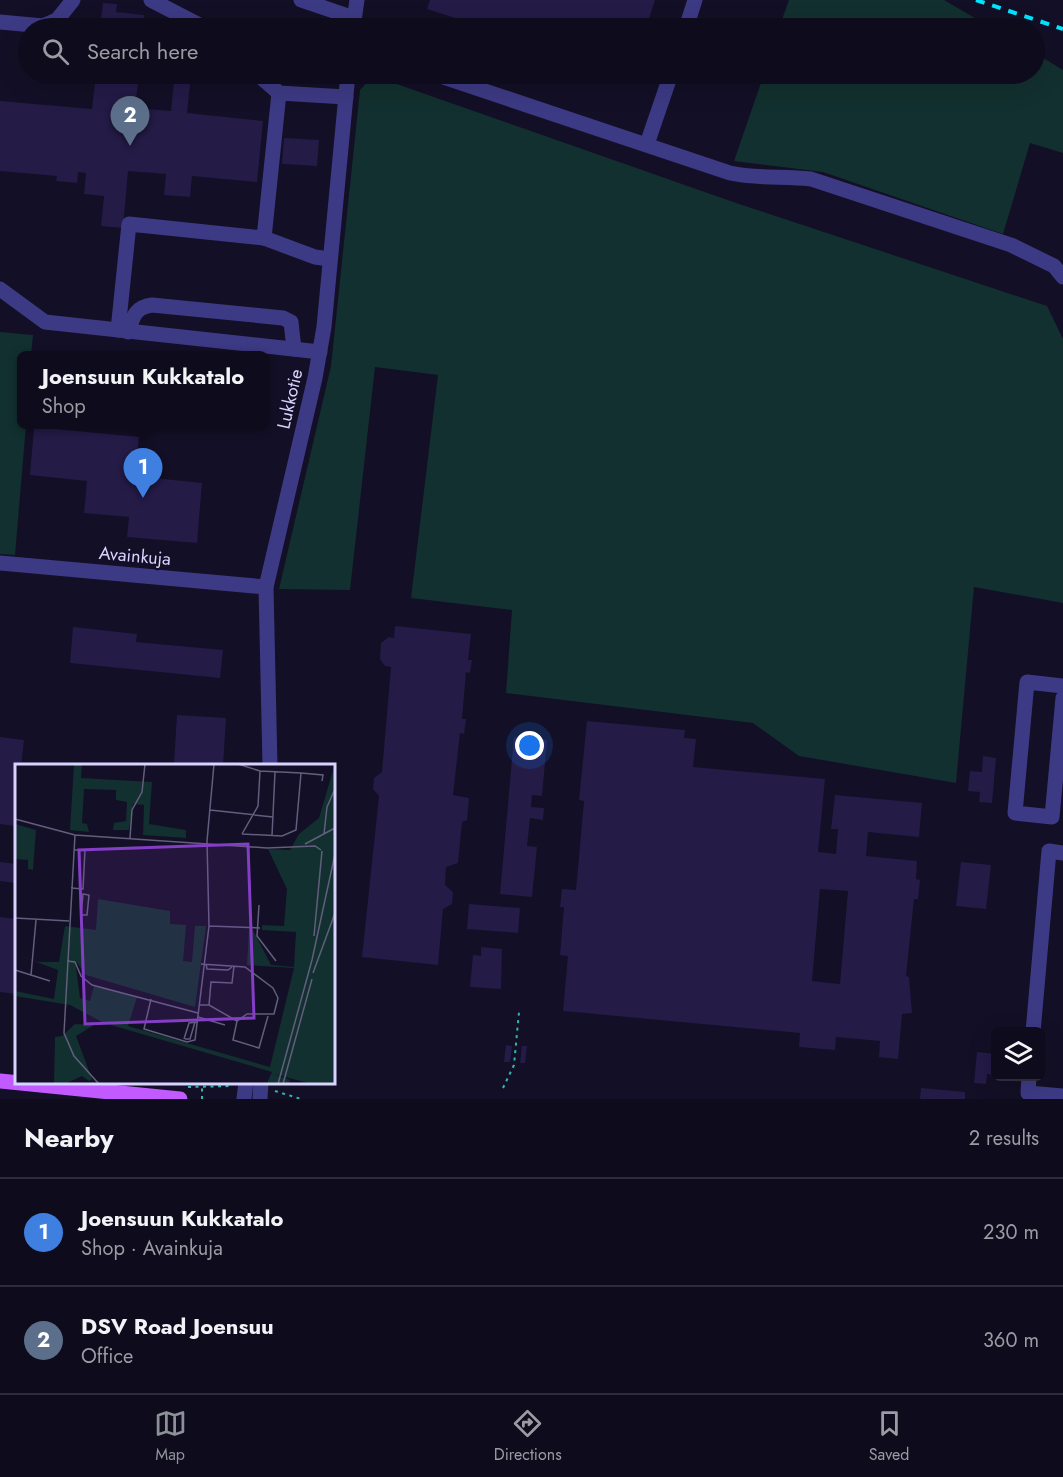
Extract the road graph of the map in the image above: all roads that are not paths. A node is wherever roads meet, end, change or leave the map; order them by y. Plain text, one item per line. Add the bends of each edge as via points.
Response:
1 (74, 0) edge
2 (151, 0) edge
3 (301, 0) edge
4 (357, 0) edge
5 (695, 0) edge
6 (59, 18) edge
7 (186, 18) edge
8 (342, 18) edge
9 (354, 18) edge
10 (689, 18) edge
11 (0, 22) edge
12 (18, 24) edge
13 (269, 84) edge
14 (347, 84) edge
15 (464, 84) edge
16 (668, 84) edge
17 (279, 93) junction
18 (346, 97) junction
19 (647, 144) junction
20 (264, 238) junction
21 (330, 259) junction
22 (1063, 277) edge
23 (0, 289) edge
24 (123, 331) junction
25 (294, 349) junction
26 (320, 352) junction
27 (0, 563) edge
28 (267, 587) junction
29 (1063, 686) edge
30 (1063, 698) edge
31 (1061, 736) edge
32 (270, 764) edge
33 (1063, 853) edge
34 (1033, 1027) edge
35 (0, 1081) edge
36 (1029, 1081) edge
37 (15, 1082) edge
38 (30, 1084) edge
39 (246, 1084) edge
40 (261, 1084) edge
41 (1063, 1096) edge
42 (180, 1099) edge
43 (244, 1099) edge
44 (260, 1099) edge

1 - 6 street
2 - 7 street
3 - 8 street
4 - 9 street
5 - 10 street
11 - 12 street
13 - 17 street
14 - 18 street, Lukkotie
15 - 19 street
16 - 19 street
17 - 18 street
17 - 20 street
18 - 21 street, Lukkotie
19 - 22 street via 753,178 811,179 1011,245 1054,266
20 - 21 street
20 - 24 street via 129,224
21 - 26 street, Lukkotie
23 - 24 street via 45,322
24 - 25 street
24 - 25 street via 134,313 152,305 283,318 291,322
25 - 26 street
26 - 28 street, Lukkotie
27 - 28 street, Avainkuja
28 - 32 street, Lukkotie
29 - 31 street via 1027,682 1015,813 1052,817
30 - 31 street
33 - 34 street via 1048,851
35 - 37 main road
36 - 41 street via 1028,1093
38 - 42 main road
39 - 43 street
40 - 44 street

